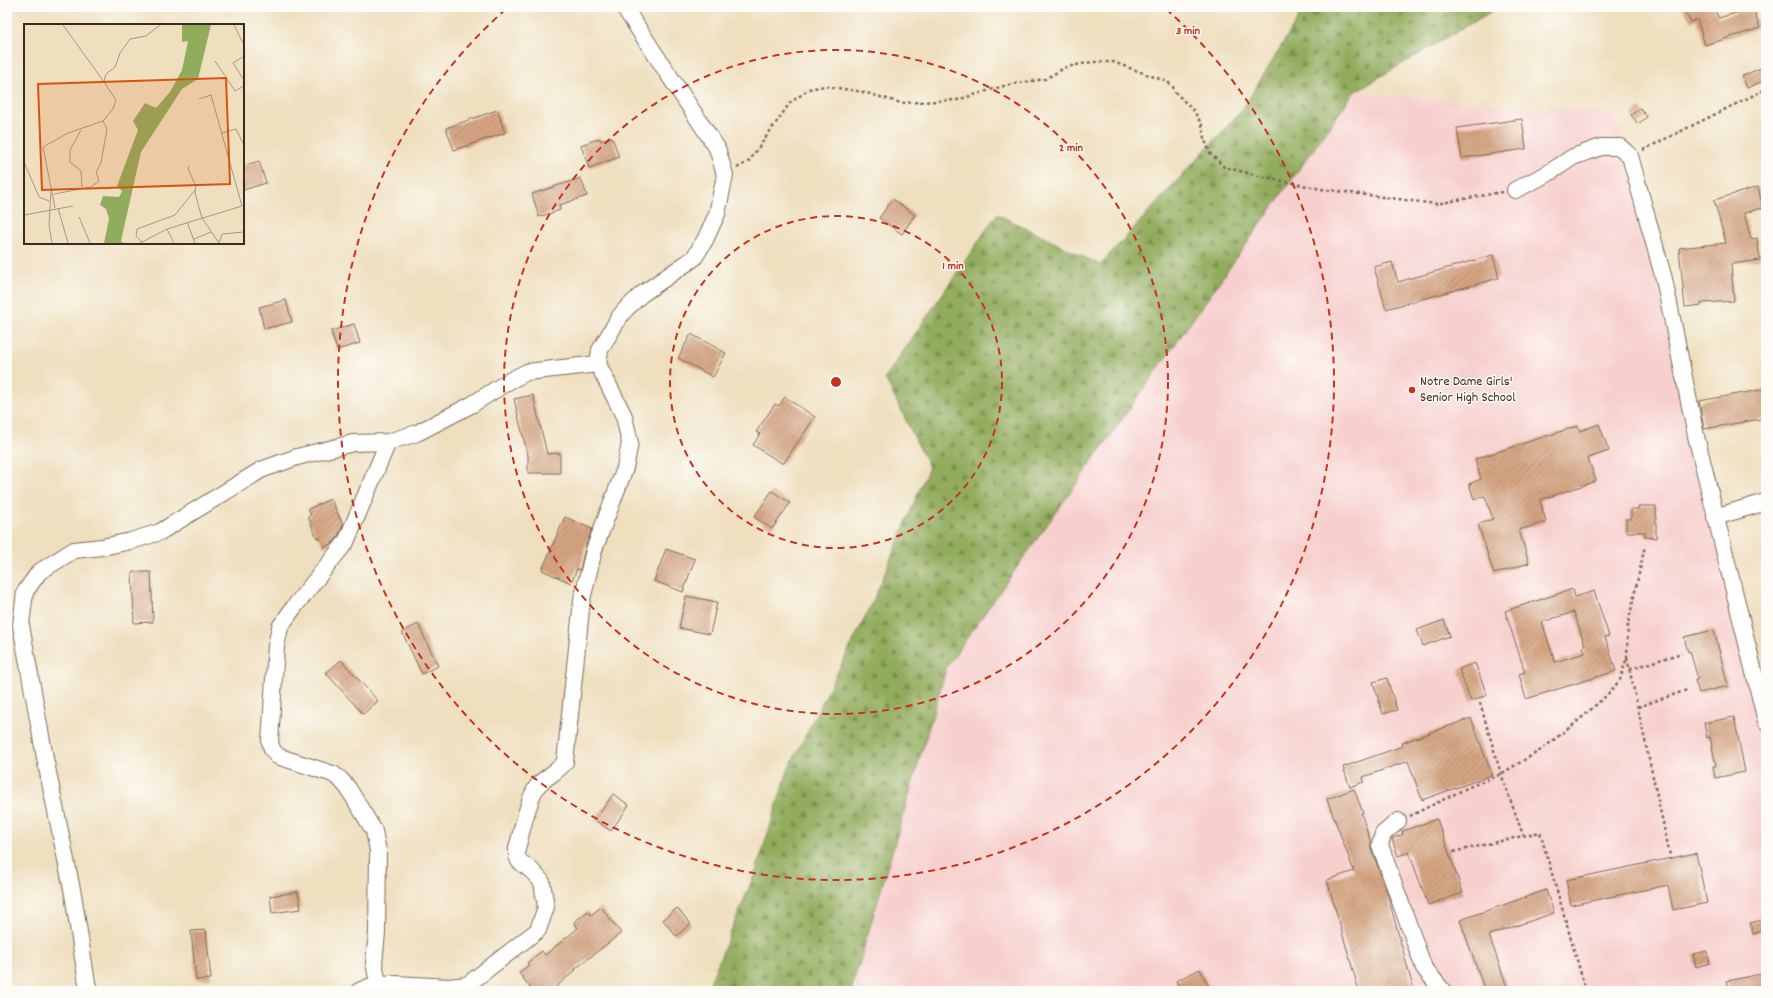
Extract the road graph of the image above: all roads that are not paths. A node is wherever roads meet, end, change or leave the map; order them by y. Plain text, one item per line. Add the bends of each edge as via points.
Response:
1 (624, 7) edge
2 (1515, 190) road end
3 (598, 364) junction
4 (388, 442) junction
5 (1766, 502) edge
6 (1715, 517) junction
7 (1766, 721) edge
8 (1398, 821) road end
9 (378, 983) junction
10 (88, 988) edge
11 (359, 991) edge
12 (1443, 991) edge

1 - 3 street via 717,148 725,175 717,214 694,258 642,294 620,316 600,350
2 - 6 street via 1573,157 1601,147 1620,147 1630,156 1664,279
3 - 4 street via 527,372 508,381 471,406 424,430
3 - 9 street via 624,416 630,443 625,468 594,550 582,600 565,762 539,784 533,793 517,848 519,861 542,882 546,907 538,930 467,985 450,987
4 - 9 street via 346,542 280,627 276,646 270,742 277,756 333,774 341,780 374,831 378,851 374,963
4 - 10 street via 353,443 297,457 261,470 160,532 131,541 74,550 39,572 24,592 21,625 73,894
5 - 6 street
6 - 7 street
8 - 12 street via 1383,834 1380,844 1424,968
9 - 11 street

